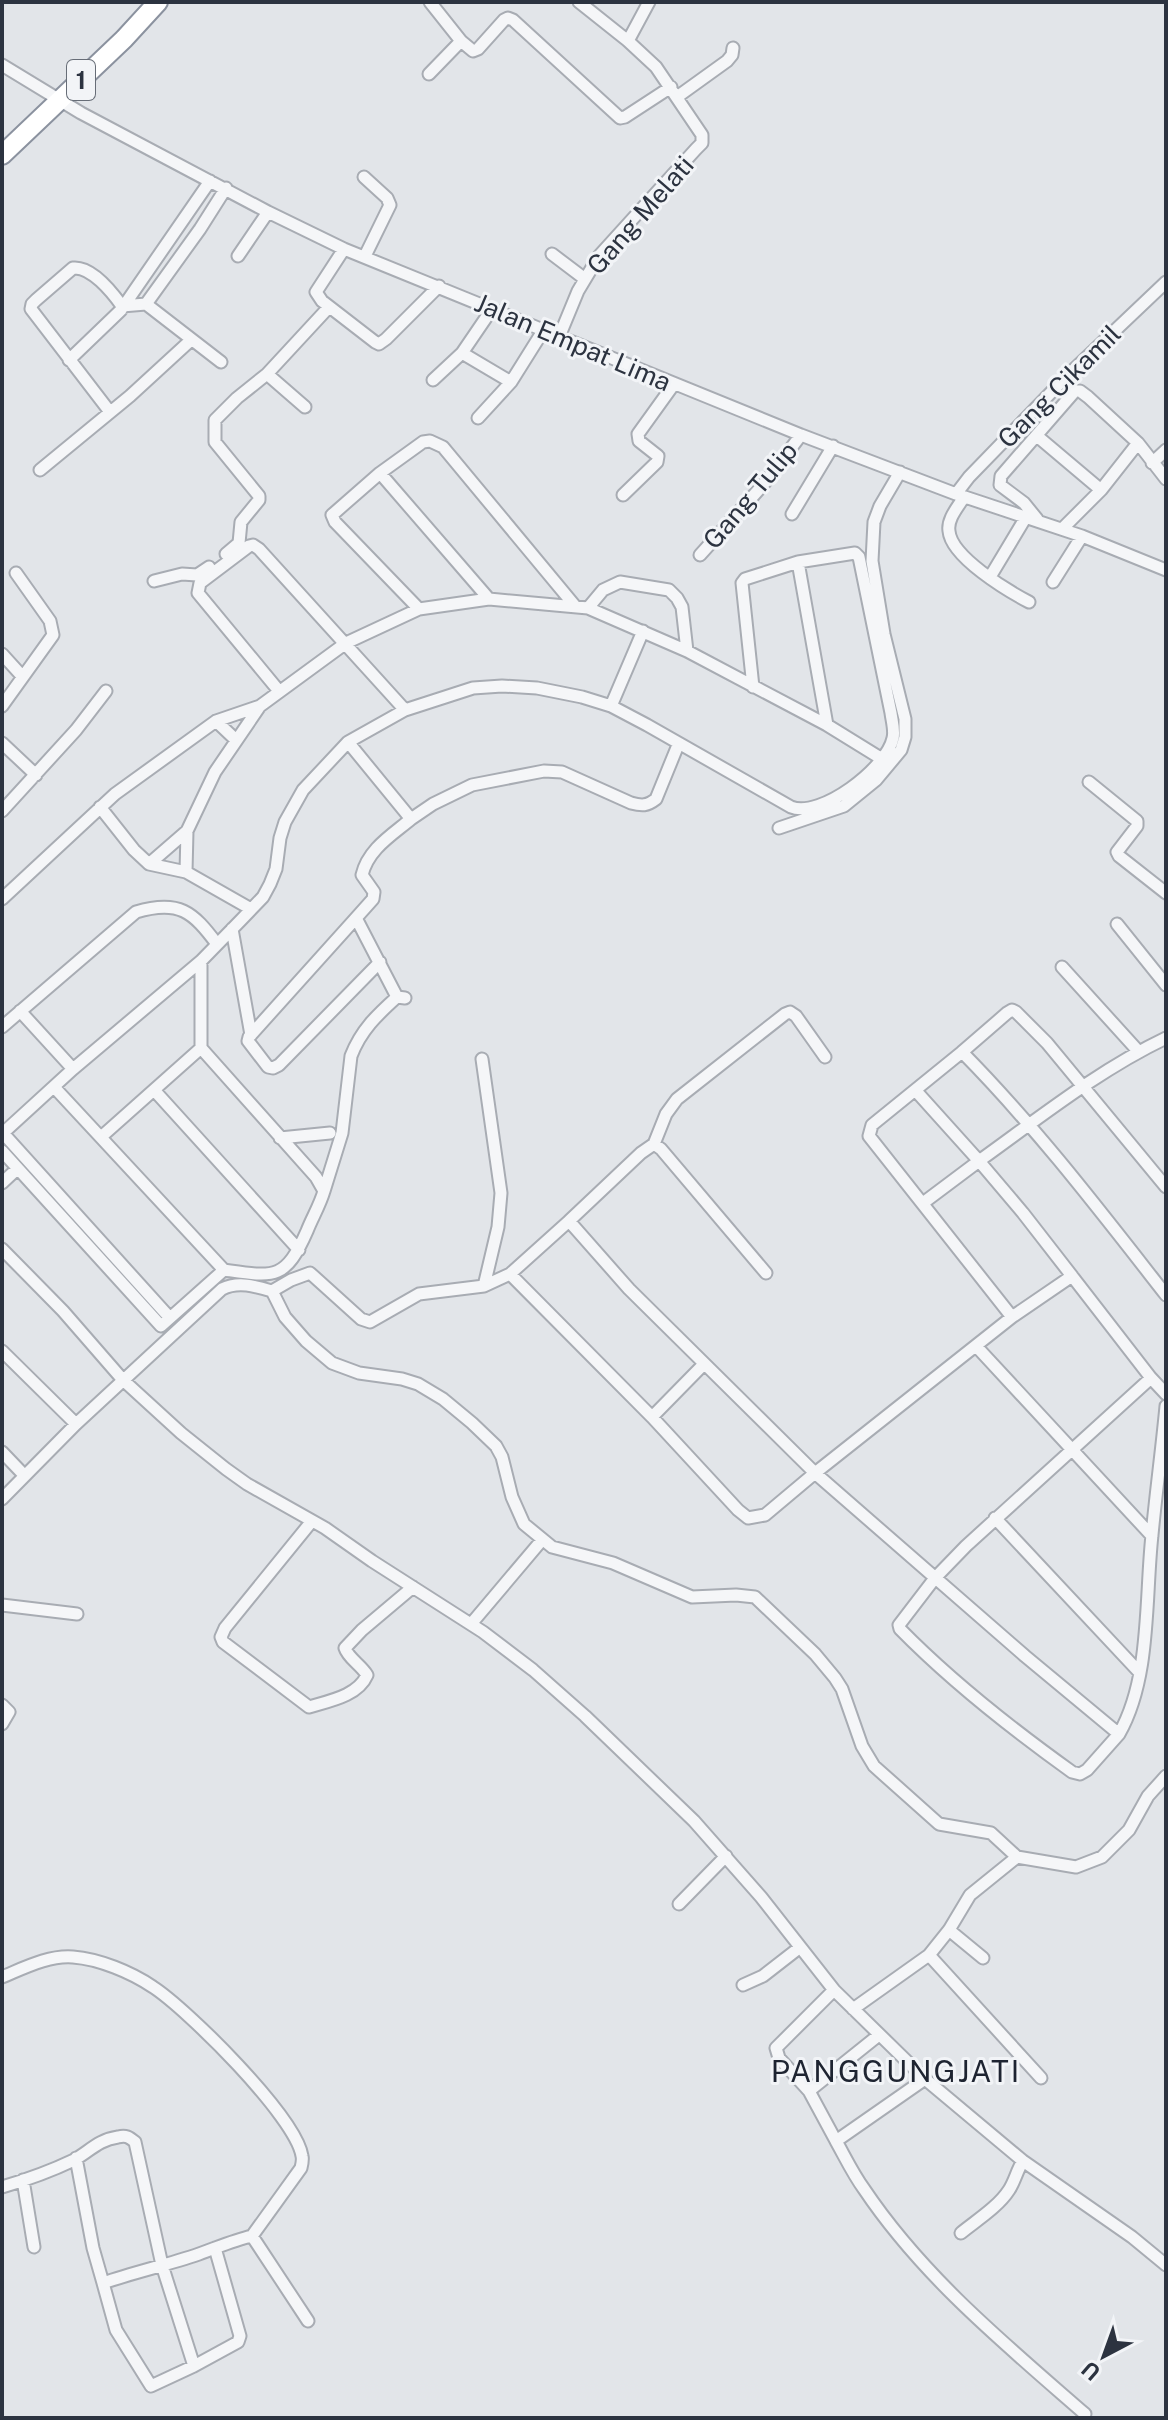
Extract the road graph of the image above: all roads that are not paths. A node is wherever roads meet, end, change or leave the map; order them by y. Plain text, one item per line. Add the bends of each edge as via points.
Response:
1 (158, 2) edge
2 (430, 2) edge
3 (579, 2) edge
4 (649, 2) edge
5 (461, 41) junction
6 (628, 41) junction
7 (733, 48) dead end
8 (2, 65) edge
9 (429, 74) dead end
10 (674, 92) junction
11 (59, 100) junction
12 (2, 155) edge
13 (364, 177) dead end
14 (210, 181) junction
15 (226, 188) junction
16 (268, 212) junction
17 (344, 249) junction
18 (552, 254) dead end
19 (238, 256) dead end
20 (365, 256) junction
21 (585, 279) junction
22 (1166, 282) edge
23 (439, 286) junction
24 (146, 304) junction
25 (122, 306) junction
26 (329, 307) junction
27 (492, 309) junction
28 (543, 331) junction
29 (559, 337) junction
30 (191, 340) junction
31 (462, 353) junction
32 (69, 360) junction
33 (221, 362) dead end
34 (267, 374) junction
35 (433, 380) dead end
36 (511, 382) junction
37 (674, 384) junction
38 (305, 407) dead end
39 (110, 412) junction
40 (478, 418) dead end
41 (801, 435) junction
42 (1037, 436) junction
43 (1138, 443) junction
44 (833, 446) junction
45 (1166, 450) edge
46 (1152, 463) junction
47 (40, 470) dead end
48 (900, 472) junction
49 (380, 473) junction
50 (1166, 479) edge
51 (1101, 490) junction
52 (623, 495) dead end
53 (960, 496) junction
54 (792, 514) dead end
55 (1032, 518) junction
56 (1062, 529) junction
57 (1082, 536) junction
58 (700, 555) dead end
59 (798, 562) junction
60 (1166, 570) edge
61 (16, 573) dead end
62 (990, 577) junction
63 (154, 581) dead end
64 (1053, 582) dead end
65 (489, 599) junction
66 (1029, 602) dead end
67 (575, 606) junction
68 (588, 608) junction
69 (419, 609) junction
70 (643, 631) junction
71 (346, 643) junction
72 (687, 651) junction
73 (2, 654) edge
74 (22, 676) junction
75 (753, 687) junction
76 (106, 691) dead end
77 (279, 691) junction
78 (2, 706) edge
79 (260, 706) junction
80 (611, 706) junction
81 (405, 710) junction
82 (216, 721) junction
83 (827, 725) junction
84 (236, 740) junction
85 (348, 742) junction
86 (2, 743) edge
87 (678, 745) junction
88 (882, 759) junction
89 (36, 775) junction
90 (1089, 782) dead end
91 (100, 807) junction
92 (2, 811) edge
93 (411, 819) junction
94 (779, 828) dead end
95 (187, 831) junction
96 (149, 864) junction
97 (186, 872) junction
98 (1166, 893) edge
99 (2, 899) edge
100 (251, 909) junction
101 (356, 918) junction
102 (1117, 924) dead end
103 (232, 929) junction
104 (217, 944) junction
105 (201, 961) junction
106 (380, 962) junction
107 (1062, 967) dead end
108 (1166, 985) edge
109 (20, 1011) junction
110 (2, 1027) edge
111 (251, 1035) junction
112 (1166, 1038) edge
113 (201, 1048) junction
114 (962, 1052) junction
115 (1139, 1052) junction
116 (825, 1057) dead end
117 (482, 1059) dead end
118 (73, 1069) junction
119 (54, 1087) junction
120 (1084, 1088) junction
121 (154, 1090) junction
122 (916, 1091) junction
123 (1028, 1125) junction
124 (2, 1133) edge
125 (330, 1133) dead end
126 (101, 1137) junction
127 (280, 1138) junction
128 (654, 1144) junction
129 (2, 1151) edge
130 (979, 1161) junction
131 (17, 1169) junction
132 (2, 1183) edge
133 (1166, 1187) edge
134 (324, 1191) junction
135 (923, 1203) junction
136 (569, 1221) junction
137 (2, 1249) edge
138 (299, 1250) junction
139 (224, 1270) junction
140 (766, 1273) dead end
141 (510, 1274) junction
142 (1072, 1276) junction
143 (484, 1286) junction
144 (272, 1291) junction
145 (1166, 1295) edge
146 (1012, 1317) junction
147 (166, 1322) junction
148 (976, 1346) junction
149 (2, 1351) edge
150 (704, 1364) junction
151 (1151, 1378) junction
152 (123, 1380) junction
153 (1166, 1394) edge
154 (1166, 1406) edge
155 (652, 1417) junction
156 (76, 1424) junction
157 (1070, 1450) junction
158 (2, 1452) edge
159 (815, 1473) junction
160 (24, 1475) junction
161 (2, 1499) edge
162 (995, 1518) junction
163 (312, 1521) junction
164 (1152, 1536) junction
165 (542, 1540) junction
166 (935, 1578) junction
167 (413, 1587) junction
168 (2, 1605) edge
169 (77, 1614) dead end
170 (471, 1624) junction
171 (1140, 1673) junction
172 (2, 1705) edge
173 (2, 1724) edge
174 (1119, 1734) junction
175 (1166, 1776) edge
176 (726, 1856) junction
177 (1017, 1857) junction
178 (679, 1904) dead end
179 (949, 1930) junction
180 (799, 1948) junction
181 (929, 1955) junction
182 (983, 1958) dead end
183 (2, 1977) edge
184 (743, 1985) dead end
185 (834, 1990) junction
186 (853, 2009) junction
187 (879, 2035) junction
188 (1041, 2078) dead end
189 (925, 2079) junction
190 (809, 2091) junction
191 (836, 2141) junction
192 (76, 2158) junction
193 (1023, 2161) junction
194 (23, 2180) junction
195 (2, 2187) edge
196 (961, 2233) dead end
197 (252, 2236) junction
198 (34, 2247) dead end
199 (215, 2248) junction
200 (162, 2265) junction
201 (1166, 2265) edge
202 (103, 2283) junction
203 (308, 2321) dead end
204 (194, 2366) junction
205 (1085, 2414) dead end

1 - 11 highway, 1
2 - 5 street
3 - 6 street
4 - 6 street
5 - 9 street
5 - 10 street via 478,49 504,20 513,20 620,118
6 - 10 street
7 - 10 street via 727,61
8 - 11 street, Jalan Empat Lima
10 - 21 street, Gang Melati via 702,143 609,243
11 - 12 highway, 1
11 - 14 street, Jalan Empat Lima
13 - 20 street via 390,205
14 - 15 street, Jalan Empat Lima
14 - 25 street
15 - 16 street, Jalan Empat Lima
15 - 24 street
16 - 17 street, Jalan Empat Lima
16 - 19 street
17 - 20 street, Jalan Empat Lima
17 - 26 street via 316,292
18 - 21 street
20 - 23 street, Jalan Empat Lima
21 - 29 street, Gang Melati
22 - 53 street, Gang Cikamil via 969,477
23 - 26 street via 379,344
23 - 27 street, Jalan Empat Lima
24 - 25 street
24 - 30 street
25 - 32 street
25 - 32 street via 79,267 32,304 34,315
26 - 34 street
27 - 28 street, Jalan Empat Lima
27 - 31 street
28 - 29 street, Jalan Empat Lima
28 - 36 street
29 - 37 street, Jalan Empat Lima
30 - 33 street
30 - 39 street
31 - 35 street
31 - 36 street
32 - 39 street
34 - 38 street
34 - 63 street via 215,420 215,442 259,496 241,522 239,543 197,575
36 - 40 street
37 - 41 street, Jalan Empat Lima
37 - 52 street via 638,434 658,456 657,462
39 - 47 street
41 - 44 street, Jalan Empat Lima
41 - 58 street, Gang Tulip
42 - 43 street via 1080,391
42 - 51 street
42 - 55 street via 1000,481
43 - 46 street
43 - 51 street
44 - 48 street, Jalan Empat Lima
44 - 54 street
45 - 46 street
46 - 50 street
48 - 53 street, Jalan Empat Lima
48 - 94 street via 874,522 872,561 905,719 901,750 844,806
49 - 65 street
49 - 67 street via 423,442 443,447
49 - 69 street via 332,515
51 - 56 street
53 - 55 street, Jalan Empat Lima
53 - 62 street, Gang Cikamil via 948,530 969,562
55 - 56 street, Jalan Empat Lima
55 - 62 street
56 - 57 street, Jalan Empat Lima
57 - 60 street, Jalan Empat Lima
57 - 64 street
59 - 75 street via 742,583
59 - 83 street
59 - 88 street via 843,553 859,557 893,728
61 - 74 street via 53,628
62 - 66 street
65 - 67 street
65 - 69 street
67 - 68 street
68 - 70 street
68 - 72 street via 603,590 620,582 669,590 682,607
69 - 71 street
70 - 72 street
70 - 80 street
71 - 77 street
71 - 77 street via 257,546 247,547 200,583 198,593
71 - 81 street
72 - 75 street
73 - 74 street
74 - 78 street
75 - 83 street
76 - 89 street
77 - 79 street
79 - 82 street
79 - 84 street
80 - 81 street via 537,688 502,686 473,688
80 - 87 street
81 - 85 street
82 - 84 street
82 - 91 street
83 - 88 street
84 - 95 street
85 - 93 street
85 - 100 street via 292,808 270,884
86 - 89 street
87 - 88 street via 798,810 822,805 844,792
87 - 93 street via 656,799 642,806 562,772 544,771 472,785
89 - 92 street
90 - 98 street via 1137,821 1119,846 1119,856
91 - 96 street
91 - 99 street
93 - 101 street via 375,849 364,867 362,875 373,899
95 - 96 street
95 - 97 street
96 - 97 street
97 - 100 street
100 - 103 street
101 - 106 street
101 - 111 street
102 - 108 street
103 - 104 street
103 - 111 street
104 - 105 street
104 - 109 street via 190,913 158,907 136,912
105 - 113 street
105 - 118 street
106 - 111 street via 273,1068 248,1041
106 - 134 street via 401,998 372,1019 351,1056 342,1133
107 - 115 street
109 - 110 street
109 - 118 street
112 - 115 street
113 - 121 street
113 - 127 street
114 - 120 street via 1012,1010
114 - 122 street
114 - 123 street
115 - 120 street
116 - 128 street via 796,1016 785,1014 677,1099
117 - 143 street via 501,1193
118 - 119 street
119 - 124 street
119 - 126 street
120 - 123 street
120 - 133 street
121 - 126 street
121 - 138 street
122 - 130 street
122 - 135 street via 872,1125 869,1136
123 - 130 street
123 - 145 street
124 - 147 street
125 - 127 street
126 - 139 street
127 - 134 street
128 - 136 street
128 - 140 street
129 - 131 street
130 - 135 street
130 - 142 street
131 - 132 street
131 - 147 street
134 - 138 street
135 - 146 street
136 - 141 street
136 - 150 street
137 - 152 street
138 - 139 street via 276,1273
139 - 147 street
141 - 143 street
141 - 155 street
142 - 146 street
142 - 151 street
143 - 144 street via 419,1294 370,1322 310,1273
144 - 152 street via 240,1285 222,1289
144 - 165 street via 285,1317 332,1363 418,1384 472,1423 496,1446 518,1513
146 - 148 street
148 - 157 street
148 - 159 street
149 - 156 street
150 - 155 street
150 - 159 street
151 - 153 street
151 - 157 street
152 - 156 street
152 - 163 street via 226,1469
154 - 164 street
155 - 159 street via 748,1518 765,1515
156 - 160 street
157 - 162 street
157 - 164 street
158 - 160 street
159 - 166 street
160 - 161 street
162 - 166 street
162 - 171 street
163 - 167 street
163 - 167 street via 221,1633 223,1642 309,1707 343,1696 366,1679 345,1648
164 - 171 street
165 - 170 street
165 - 177 street via 692,1597 755,1597 835,1678 874,1766 939,1824 991,1833
166 - 174 street
166 - 174 street via 900,1629 1013,1730 1080,1774
167 - 170 street
168 - 169 street
170 - 176 street via 585,1716
171 - 174 street via 1133,1707
172 - 173 street via 9,1712
175 - 177 street via 1129,1830 1102,1857 1076,1867
176 - 178 street
176 - 180 street
177 - 179 street via 970,1895
179 - 181 street
179 - 182 street
180 - 184 street
180 - 185 street
181 - 186 street
181 - 188 street
183 - 197 street via 45,1960 71,1956 96,1961 153,1986 195,2021 269,2098 302,2155 301,2168
185 - 186 street
185 - 190 street via 776,2048
186 - 187 street
187 - 189 street
187 - 190 street
189 - 191 street
189 - 193 street
190 - 191 street
191 - 205 street via 892,2228 970,2312
192 - 194 street
192 - 200 street via 104,2140 122,2136 135,2142
192 - 202 street
193 - 196 street via 999,2202
193 - 201 street
194 - 195 street
194 - 198 street
197 - 199 street
197 - 203 street
199 - 200 street
199 - 204 street via 240,2336
200 - 202 street
200 - 204 street
202 - 204 street via 116,2330 151,2386

